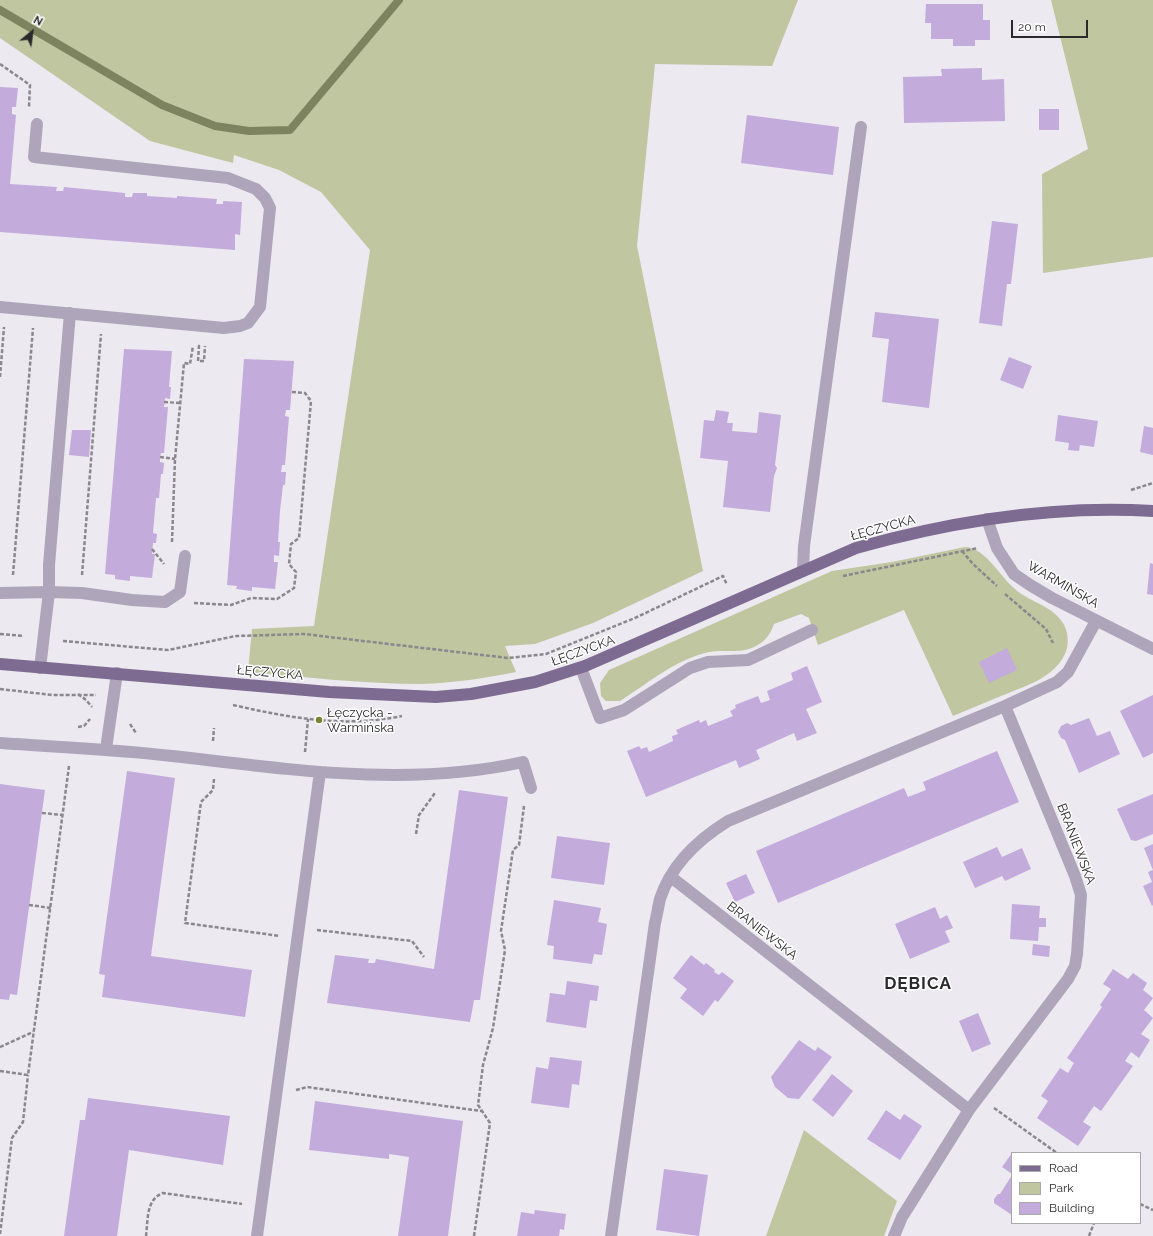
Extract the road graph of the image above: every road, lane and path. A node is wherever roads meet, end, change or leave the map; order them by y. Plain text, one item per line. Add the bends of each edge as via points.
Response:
1 (37, 124) dead end
2 (861, 127) dead end
3 (0, 307) edge
4 (70, 313) junction
5 (34, 322) dead end
6 (4, 323) dead end
7 (101, 332) dead end
8 (205, 344) dead end
9 (0, 377) edge
10 (292, 392) dead end
11 (164, 402) dead end
12 (180, 403) junction
13 (160, 457) dead end
14 (175, 459) junction
15 (1153, 483) edge
16 (1125, 492) dead end
17 (1153, 511) edge
18 (987, 519) junction
19 (172, 544) dead end
20 (996, 544) junction
21 (152, 549) dead end
22 (962, 551) junction
23 (185, 556) dead end
24 (167, 569) dead end
25 (803, 570) junction
26 (82, 576) dead end
27 (837, 577) dead end
28 (19, 579) dead end
29 (49, 592) junction
30 (0, 593) edge
31 (734, 600) junction
32 (191, 603) dead end
33 (1096, 621) junction
34 (812, 630) dead end
35 (0, 634) edge
36 (23, 636) dead end
37 (62, 641) dead end
38 (1053, 643) dead end
39 (1153, 648) edge
40 (0, 664) edge
41 (40, 668) junction
42 (581, 668) junction
43 (117, 673) junction
44 (0, 689) edge
45 (1005, 706) junction
46 (128, 719) dead end
47 (74, 728) dead end
48 (214, 728) dead end
49 (142, 736) dead end
50 (0, 743) edge
51 (106, 749) junction
52 (70, 758) dead end
53 (212, 760) junction
54 (320, 772) junction
55 (531, 788) dead end
56 (438, 790) dead end
57 (524, 803) dead end
58 (42, 813) dead end
59 (63, 815) junction
60 (416, 834) dead end
61 (670, 877) junction
62 (29, 905) dead end
63 (51, 908) junction
64 (312, 929) dead end
65 (282, 937) dead end
66 (424, 957) dead end
67 (34, 1032) junction
68 (0, 1047) edge
69 (0, 1071) edge
70 (28, 1075) junction
71 (290, 1095) dead end
72 (979, 1097) junction
73 (970, 1110) junction
74 (482, 1111) junction
75 (1056, 1152) edge
76 (245, 1204) dead end
77 (1141, 1204) edge
78 (1153, 1210) edge
79 (1, 1224) edge
80 (1094, 1224) edge
81 (0, 1234) edge
82 (146, 1236) edge
83 (257, 1236) edge
84 (474, 1236) edge
85 (611, 1236) edge
86 (894, 1236) edge
87 (1088, 1236) edge

1 - 4 street via 34,157 228,178 256,189 270,208 260,307 248,323 224,328
2 - 25 street via 804,546
3 - 4 street
4 - 29 street via 49,565
5 - 28 path via 13,578
6 - 9 path
7 - 26 path
8 - 12 path via 204,361 198,361 200,346 192,345 190,364 184,363
10 - 32 path via 304,393 311,401 299,538 291,544 289,564 296,572 294,588 277,599 251,598 231,605
11 - 12 path
12 - 14 path
13 - 14 path
14 - 19 path
15 - 16 path
17 - 18 main road, ŁĘCZYCKA via 1059,512
18 - 20 street, WARMIŃSKA
18 - 25 main road, ŁĘCZYCKA via 856,548
20 - 22 path
20 - 33 street, WARMIŃSKA via 1014,574
21 - 24 path
22 - 27 path
22 - 38 path via 1046,630
23 - 29 street via 180,592 165,602
25 - 31 main road, ŁĘCZYCKA
29 - 30 street
29 - 41 street
31 - 37 path via 723,576 635,618 546,654 508,658 304,634 236,636 168,650
31 - 42 main road, ŁĘCZYCKA
33 - 39 street, WARMIŃSKA
33 - 45 street via 1068,672 1057,682
34 - 42 street via 748,660 708,662 690,668 624,710 600,718
35 - 36 path
40 - 41 main road, ŁĘCZYCKA
41 - 43 main road, ŁĘCZYCKA
42 - 43 main road, ŁĘCZYCKA via 507,689 436,697 329,692
43 - 51 street
44 - 47 path via 52,695 78,694 92,707 92,714 90,721 84,726
45 - 61 street via 728,821 698,842
45 - 72 street, BRANIEWSKA via 1081,895 1075,966 1068,979
46 - 49 path via 130,727
48 - 53 path
50 - 51 street
51 - 53 street
52 - 59 path
53 - 54 street
53 - 65 path via 215,771 213,790 201,802 185,923
54 - 55 street via 428,775 523,762
54 - 83 street
56 - 60 path via 419,815
57 - 74 path via 519,845 513,850 501,931 505,950 493,1028 483,1065 478,1106
58 - 59 path
59 - 63 path
61 - 73 street, BRANIEWSKA
61 - 85 street via 660,898 655,924
62 - 63 path
63 - 67 path
64 - 66 path via 412,942
67 - 68 path
67 - 70 path
69 - 70 path
70 - 79 path via 23,1122 12,1138
71 - 74 path via 307,1087
72 - 73 street, BRANIEWSKA
72 - 75 path
73 - 86 street, BRANIEWSKA via 902,1217
74 - 84 path via 490,1123
76 - 82 path via 163,1193 156,1195 150,1203
77 - 78 path
79 - 81 path
80 - 87 path

